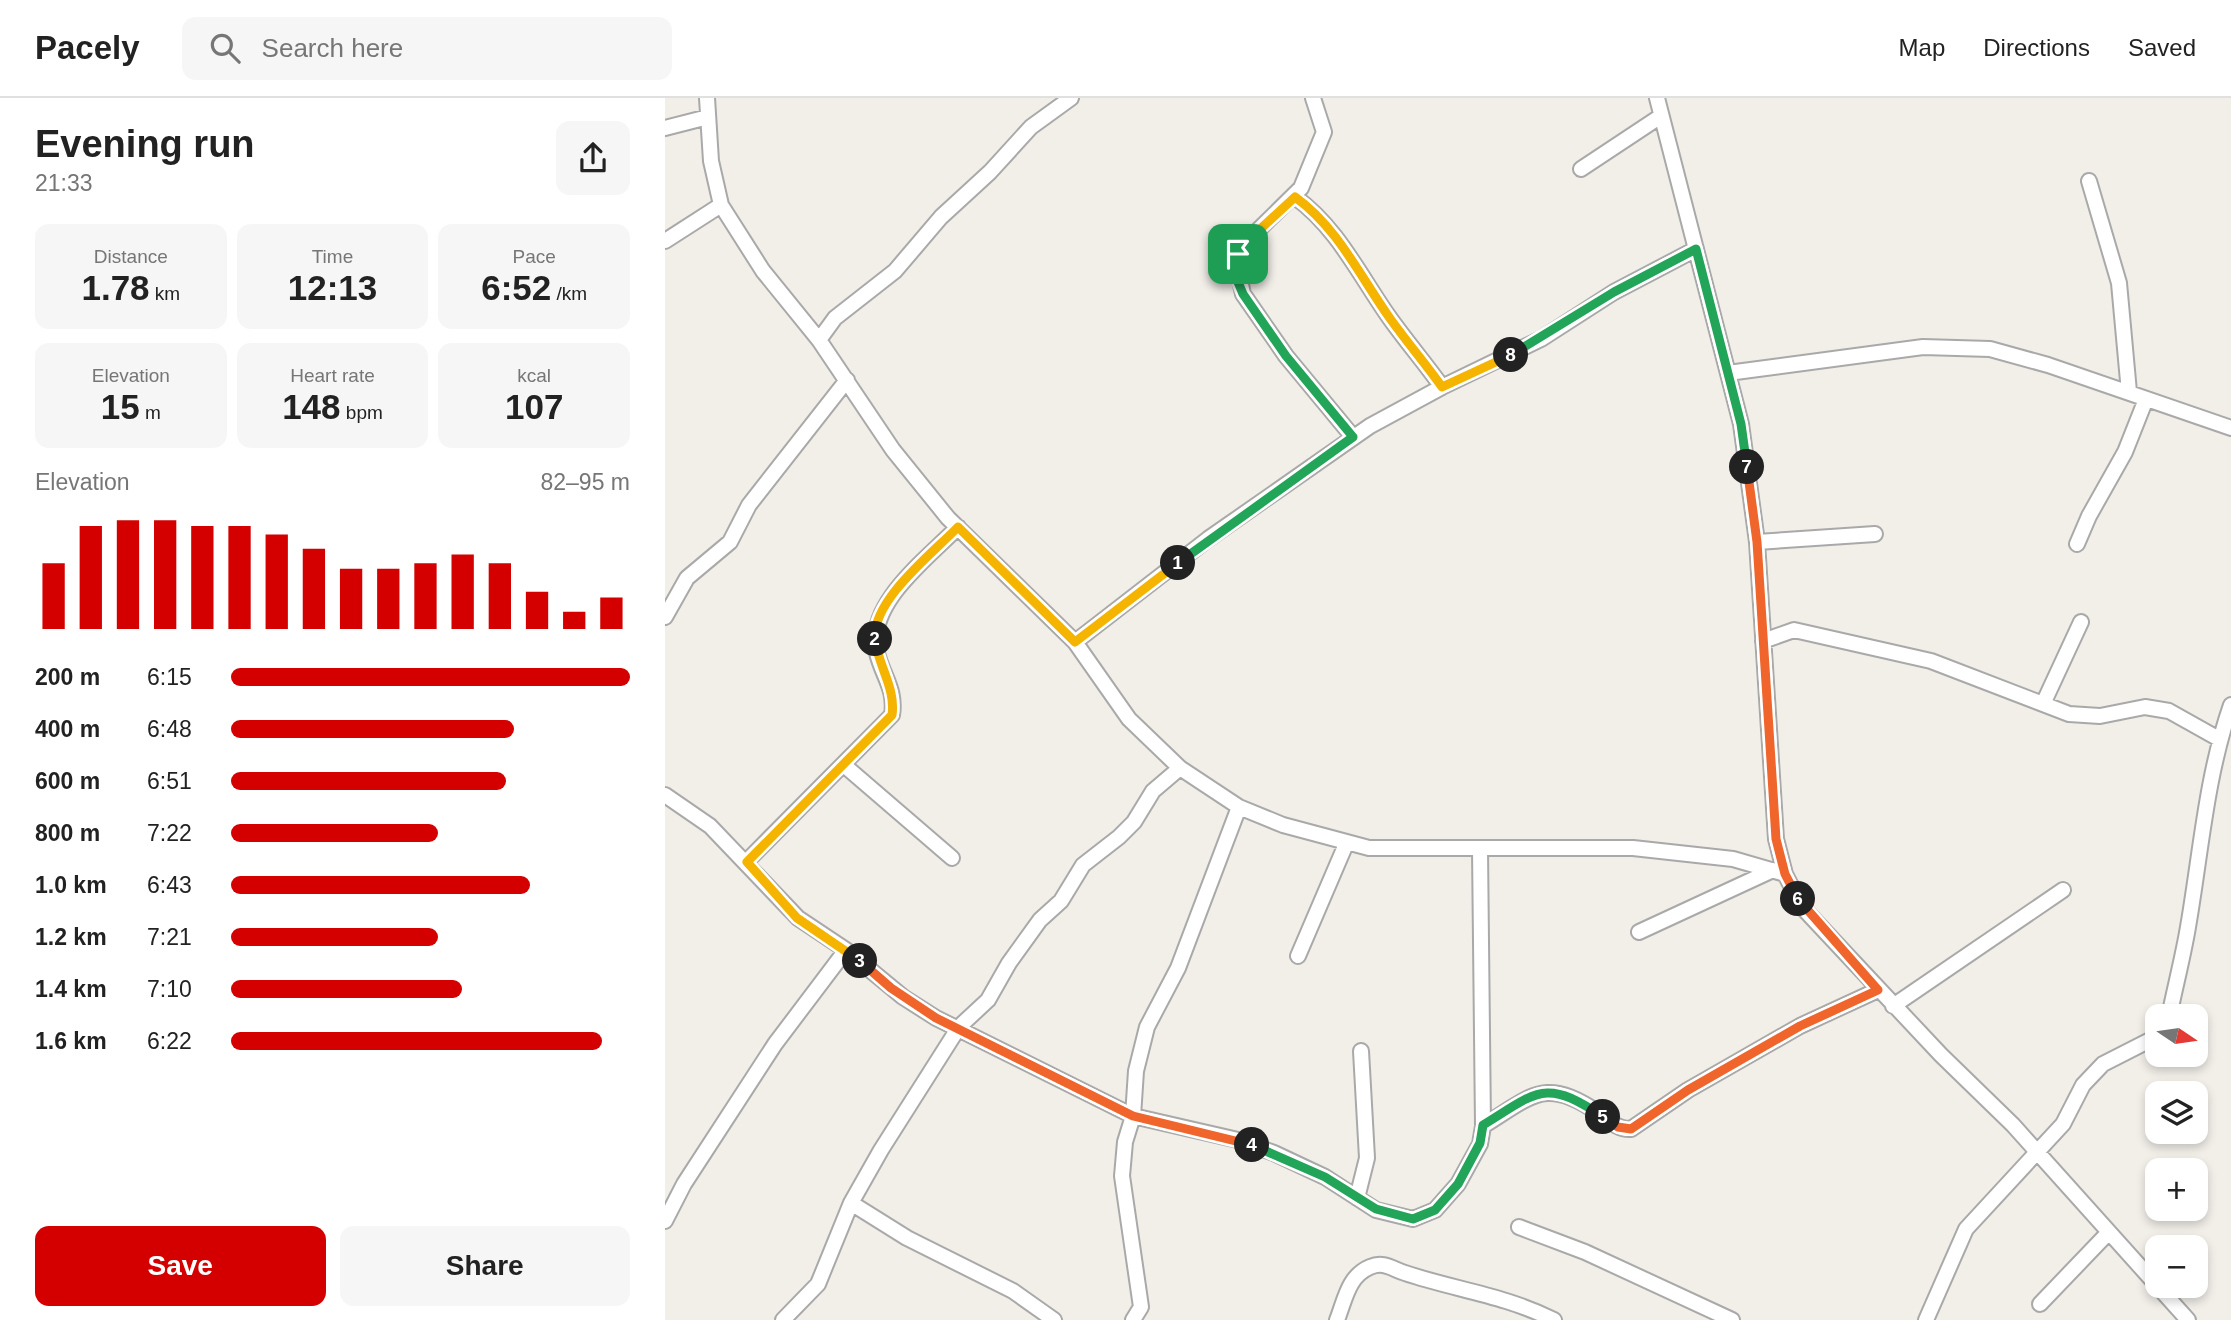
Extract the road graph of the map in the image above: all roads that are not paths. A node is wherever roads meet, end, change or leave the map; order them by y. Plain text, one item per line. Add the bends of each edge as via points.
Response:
1 (707, 98) edge
2 (1071, 98) edge
3 (1313, 98) edge
4 (1657, 98) edge
5 (1661, 116) junction
6 (708, 117) junction
7 (665, 128) edge
8 (1581, 169) dead end
9 (2089, 181) dead end
10 (1295, 197) junction
11 (721, 205) junction
12 (665, 241) edge
13 (1696, 249) junction
14 (819, 340) junction
15 (1728, 373) junction
16 (847, 380) junction
17 (1442, 387) junction
18 (2129, 393) junction
19 (2146, 398) junction
20 (2231, 428) edge
21 (1353, 437) junction
22 (958, 527) junction
23 (1875, 534) dead end
24 (1757, 542) junction
25 (2077, 544) dead end
26 (665, 617) edge
27 (2081, 622) dead end
28 (1763, 641) junction
29 (1075, 642) junction
30 (2043, 704) junction
31 (2231, 705) edge
32 (2219, 739) junction
33 (845, 766) junction
34 (1180, 768) junction
35 (665, 795) edge
36 (1239, 807) junction
37 (1346, 844) junction
38 (1480, 849) junction
39 (952, 858) dead end
40 (747, 862) junction
41 (1779, 872) junction
42 (2063, 890) dead end
43 (1639, 932) dead end
44 (846, 950) junction
45 (1298, 956) dead end
46 (1878, 990) junction
47 (2172, 1004) edge
48 (1893, 1006) junction
49 (958, 1027) junction
50 (2145, 1043) edge
51 (1361, 1051) dead end
52 (1133, 1116) junction
53 (1483, 1125) junction
54 (2037, 1151) junction
55 (1357, 1198) junction
56 (851, 1203) junction
57 (665, 1221) edge
58 (1519, 1227) dead end
59 (2109, 1231) junction
60 (2040, 1304) dead end
61 (783, 1320) edge
62 (1054, 1320) edge
63 (1133, 1320) edge
64 (1338, 1320) edge
65 (1554, 1320) edge
66 (1732, 1320) edge
67 (1926, 1320) edge
68 (2188, 1320) edge

1 - 6 street
2 - 14 street via 1031,127 941,216 895,271 835,318
3 - 10 street via 1324,132
4 - 5 street
5 - 8 street
5 - 13 street
6 - 7 street
6 - 11 street
9 - 18 street via 2119,283
10 - 17 street via 1345,250
10 - 21 street via 1243,245 1238,254 1238,282 1286,356
11 - 12 street
11 - 14 street via 763,271
13 - 15 street
13 - 17 street via 1614,292 1541,340
14 - 16 street
15 - 18 street via 1923,347 1990,349
15 - 24 street via 1741,424
16 - 22 street via 893,450
16 - 26 street via 740,519 730,542 687,578
17 - 21 street
18 - 19 street
19 - 20 street
19 - 25 street via 2125,452
21 - 29 street via 1208,539
22 - 29 street
22 - 33 street via 886,602 878,618 877,653 894,698 892,715
23 - 24 street
24 - 28 street
27 - 30 street
28 - 30 street via 1794,630 1931,661
28 - 41 street
29 - 34 street via 1129,719
30 - 32 street via 2085,716 2145,707 2169,711
31 - 32 street
32 - 47 street
33 - 39 street
33 - 40 street
34 - 36 street
34 - 49 street via 1153,791 1134,822 1083,865 1061,901 1040,920 1009,963 988,1000
35 - 40 street via 692,811
36 - 37 street
36 - 52 street via 1178,968 1147,1027 1136,1071
37 - 38 street
37 - 45 street
38 - 41 street via 1633,848 1733,859
38 - 53 street
40 - 44 street via 797,918
41 - 43 street
41 - 46 street via 1802,907
42 - 48 street
44 - 49 street via 897,992
44 - 57 street via 775,1044
46 - 48 street
46 - 53 street via 1800,1026 1688,1090 1631,1129 1618,1127 1580,1101 1542,1091
48 - 54 street
49 - 52 street
49 - 56 street
50 - 54 street via 2103,1064 2083,1085 2063,1124
51 - 55 street via 1367,1158
52 - 55 street via 1250,1144 1325,1177
52 - 63 street via 1122,1176 1141,1307
53 - 55 street via 1471,1162 1435,1210 1413,1219 1386,1213
54 - 59 street
54 - 67 street via 1966,1229
56 - 61 street via 818,1284
56 - 62 street via 898,1233 1013,1291
58 - 66 street
59 - 60 street
59 - 68 street
64 - 65 street via 1351,1281 1370,1266 1383,1264 1510,1301

